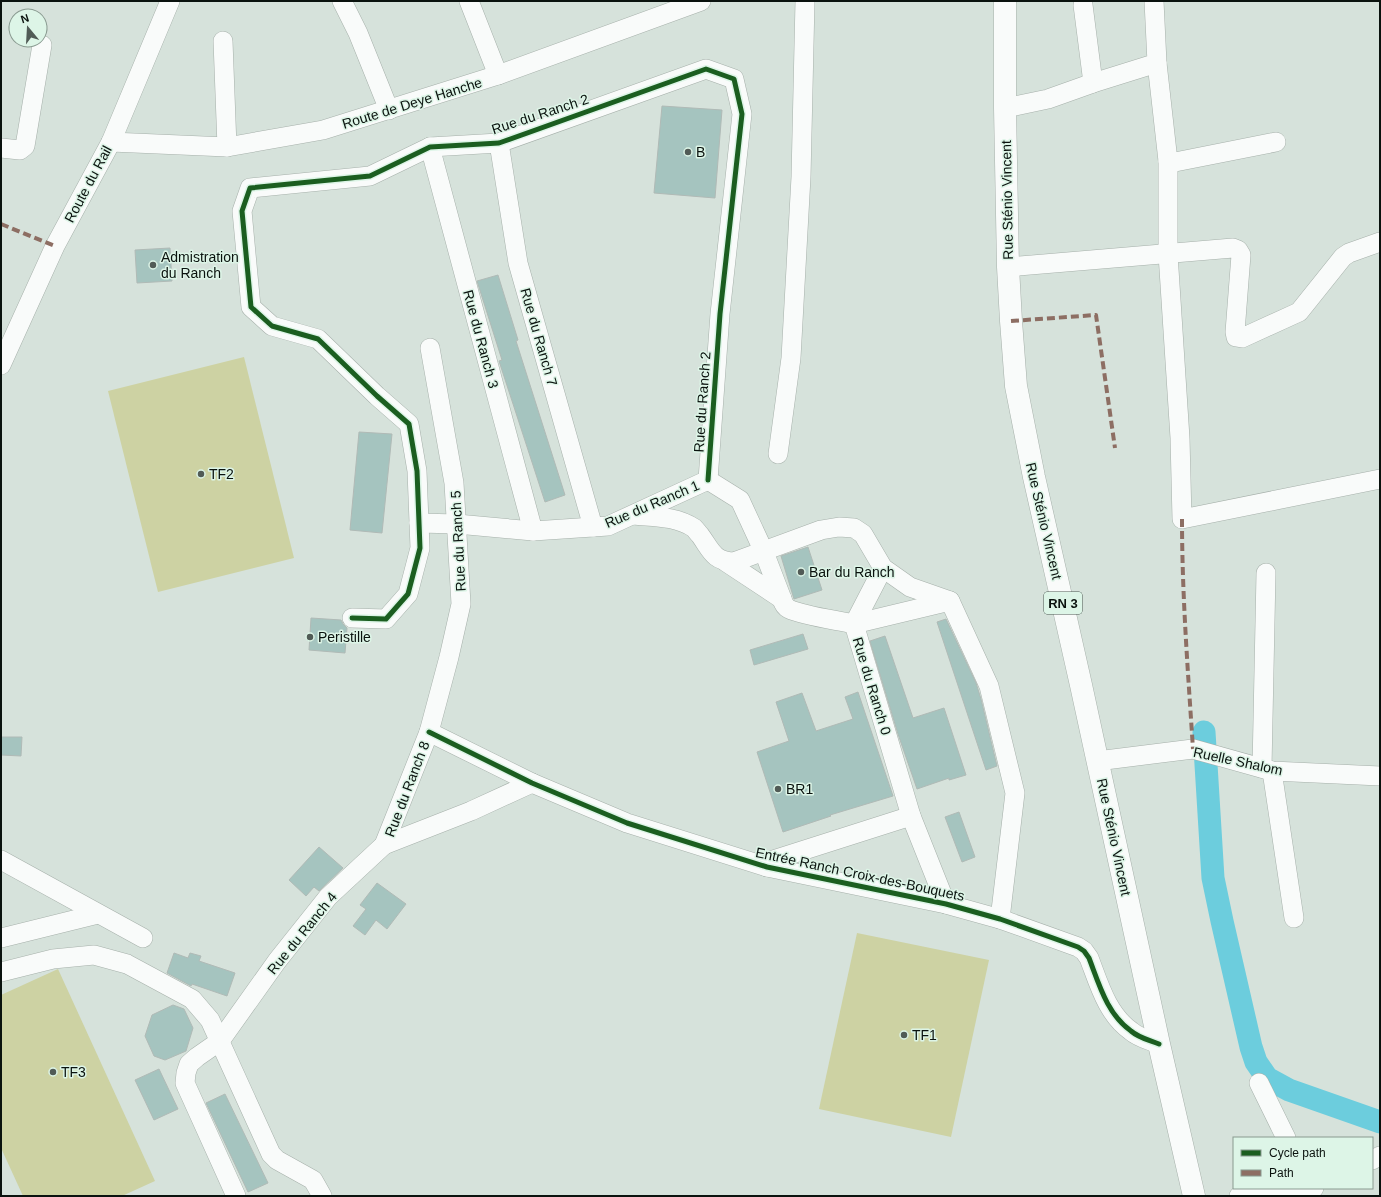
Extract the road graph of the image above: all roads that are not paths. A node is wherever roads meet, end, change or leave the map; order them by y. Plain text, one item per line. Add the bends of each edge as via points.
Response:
1 (170, 1) edge
2 (342, 1) edge
3 (469, 1) edge
4 (701, 1) edge
5 (806, 1) edge
6 (1005, 1) edge
7 (1154, 1) edge
8 (680, 5) edge
9 (1083, 5) dead end
10 (223, 41) dead end
11 (41, 48) edge
12 (1157, 63) junction
13 (498, 76) junction
14 (1093, 83) junction
15 (1005, 108) junction
16 (389, 110) junction
17 (111, 142) junction
18 (1276, 142) dead end
19 (499, 144) junction
20 (430, 146) junction
21 (227, 147) junction
22 (1, 148) edge
23 (1168, 161) junction
24 (1380, 242) edge
25 (1168, 254) junction
26 (1008, 267) junction
27 (430, 348) dead end
28 (1, 366) edge
29 (778, 454) dead end
30 (1380, 479) edge
31 (708, 480) junction
32 (633, 514) junction
33 (419, 523) junction
34 (457, 524) junction
35 (593, 527) junction
36 (534, 531) junction
37 (764, 552) junction
38 (726, 562) junction
39 (882, 568) junction
40 (1266, 573) dead end
41 (782, 599) junction
42 (950, 601) junction
43 (352, 618) dead end
44 (854, 624) junction
45 (429, 732) junction
46 (1097, 760) junction
47 (1267, 770) junction
48 (1380, 776) edge
49 (532, 783) junction
50 (911, 816) junction
51 (384, 845) junction
52 (1, 860) edge
53 (766, 867) junction
54 (946, 904) junction
55 (98, 914) junction
56 (1294, 918) dead end
57 (1000, 919) junction
58 (1, 938) edge
59 (143, 938) dead end
60 (1, 972) edge
61 (220, 1041) junction
62 (1159, 1044) junction
63 (1259, 1083) dead end
64 (1286, 1137) edge
65 (1313, 1190) edge
66 (236, 1196) edge
67 (322, 1196) edge
68 (1194, 1196) edge
69 (1239, 1196) edge

1 - 17 street, Route du Rail
2 - 16 street via 358,33
3 - 13 street
4 - 8 street, Route de Deye Hanche
5 - 29 street via 801,177 791,350
6 - 15 main road, Rue Sténio Vincent / RN 3
7 - 12 street
8 - 13 street, Route de Deye Hanche
9 - 14 street
10 - 21 street
11 - 22 street via 25,146 20,150
12 - 14 street
12 - 23 street
13 - 16 street, Route de Deye Hanche
14 - 15 street via 1048,99
15 - 26 main road, Rue Sténio Vincent / RN 3
16 - 21 street, Route de Deye Hanche via 323,130
17 - 21 street, Route de Deye Hanche
17 - 28 street, Route du Rail via 55,246
18 - 23 street via 1176,162
19 - 20 street, Rue du Ranch 2
19 - 31 street, Rue du Ranch 2 via 706,70 734,79 742,114 720,314
19 - 35 street, Rue du Ranch 7 via 518,263
20 - 33 street, Rue du Ranch 2 via 370,176 250,188 242,211 251,307 272,326 318,339 409,424 417,471
20 - 36 street, Rue du Ranch 3
23 - 25 street
24 - 25 street via 1343,257 1299,312 1242,338 1236,337 1235,332 1241,260 1238,250 1234,248
25 - 26 street
25 - 30 street via 1180,438 1182,519
26 - 46 main road, Rue Sténio Vincent / RN 3 via 1016,386
27 - 34 street, Rue du Ranch 5 via 454,483
31 - 32 street, Rue du Ranch 1
31 - 37 street, Rue du Ranch 1 via 740,500
32 - 35 street, Rue du Ranch 1 via 608,526
32 - 38 street via 671,518 695,529 709,550 718,559
33 - 34 street, Rue du Ranch 1
33 - 43 street via 420,548 408,594 386,619
34 - 36 street, Rue du Ranch 1
34 - 45 street, Rue du Ranch 5 via 462,604
35 - 36 street, Rue du Ranch 1
37 - 38 street via 734,562
37 - 39 street via 821,530 854,528 863,534
37 - 41 street, Rue du Ranch 1
38 - 41 street
39 - 42 street via 910,587
39 - 44 street
40 - 47 street
41 - 44 street, Rue du Ranch 1 via 788,609
42 - 44 street, Rue du Ranch 0
42 - 57 street via 989,686 1015,793
44 - 50 street, Rue du Ranch 0
45 - 49 street, Entrée Ranch Croix-des-Bouquets
45 - 51 street, Rue du Ranch 8
46 - 47 street, Ruelle Shalom via 1193,749
46 - 62 main road, Rue Sténio Vincent / RN 3
47 - 48 street, Ruelle Shalom
47 - 56 street
49 - 51 street, Rue du Ranch 4 via 471,811
49 - 53 street, Entrée Ranch Croix-des-Bouquets via 627,823
50 - 53 street via 773,860
50 - 54 street, Rue du Ranch 0
51 - 61 street, Rue du Ranch 4 via 328,898 277,962
52 - 55 street
53 - 54 street, Entrée Ranch Croix-des-Bouquets
54 - 57 street, Entrée Ranch Croix-des-Bouquets
55 - 58 street
55 - 59 street
57 - 62 street, Entrée Ranch Croix-des-Bouquets via 1084,951 1107,1004 1119,1021 1131,1032
60 - 61 street via 53,959 94,955 127,964 192,999 210,1020
61 - 66 street, Rue du Ranch 4 via 189,1064 185,1083
61 - 67 street via 271,1154 313,1180
62 - 68 main road, Rue Sténio Vincent / RN 3
63 - 64 street
65 - 69 street

